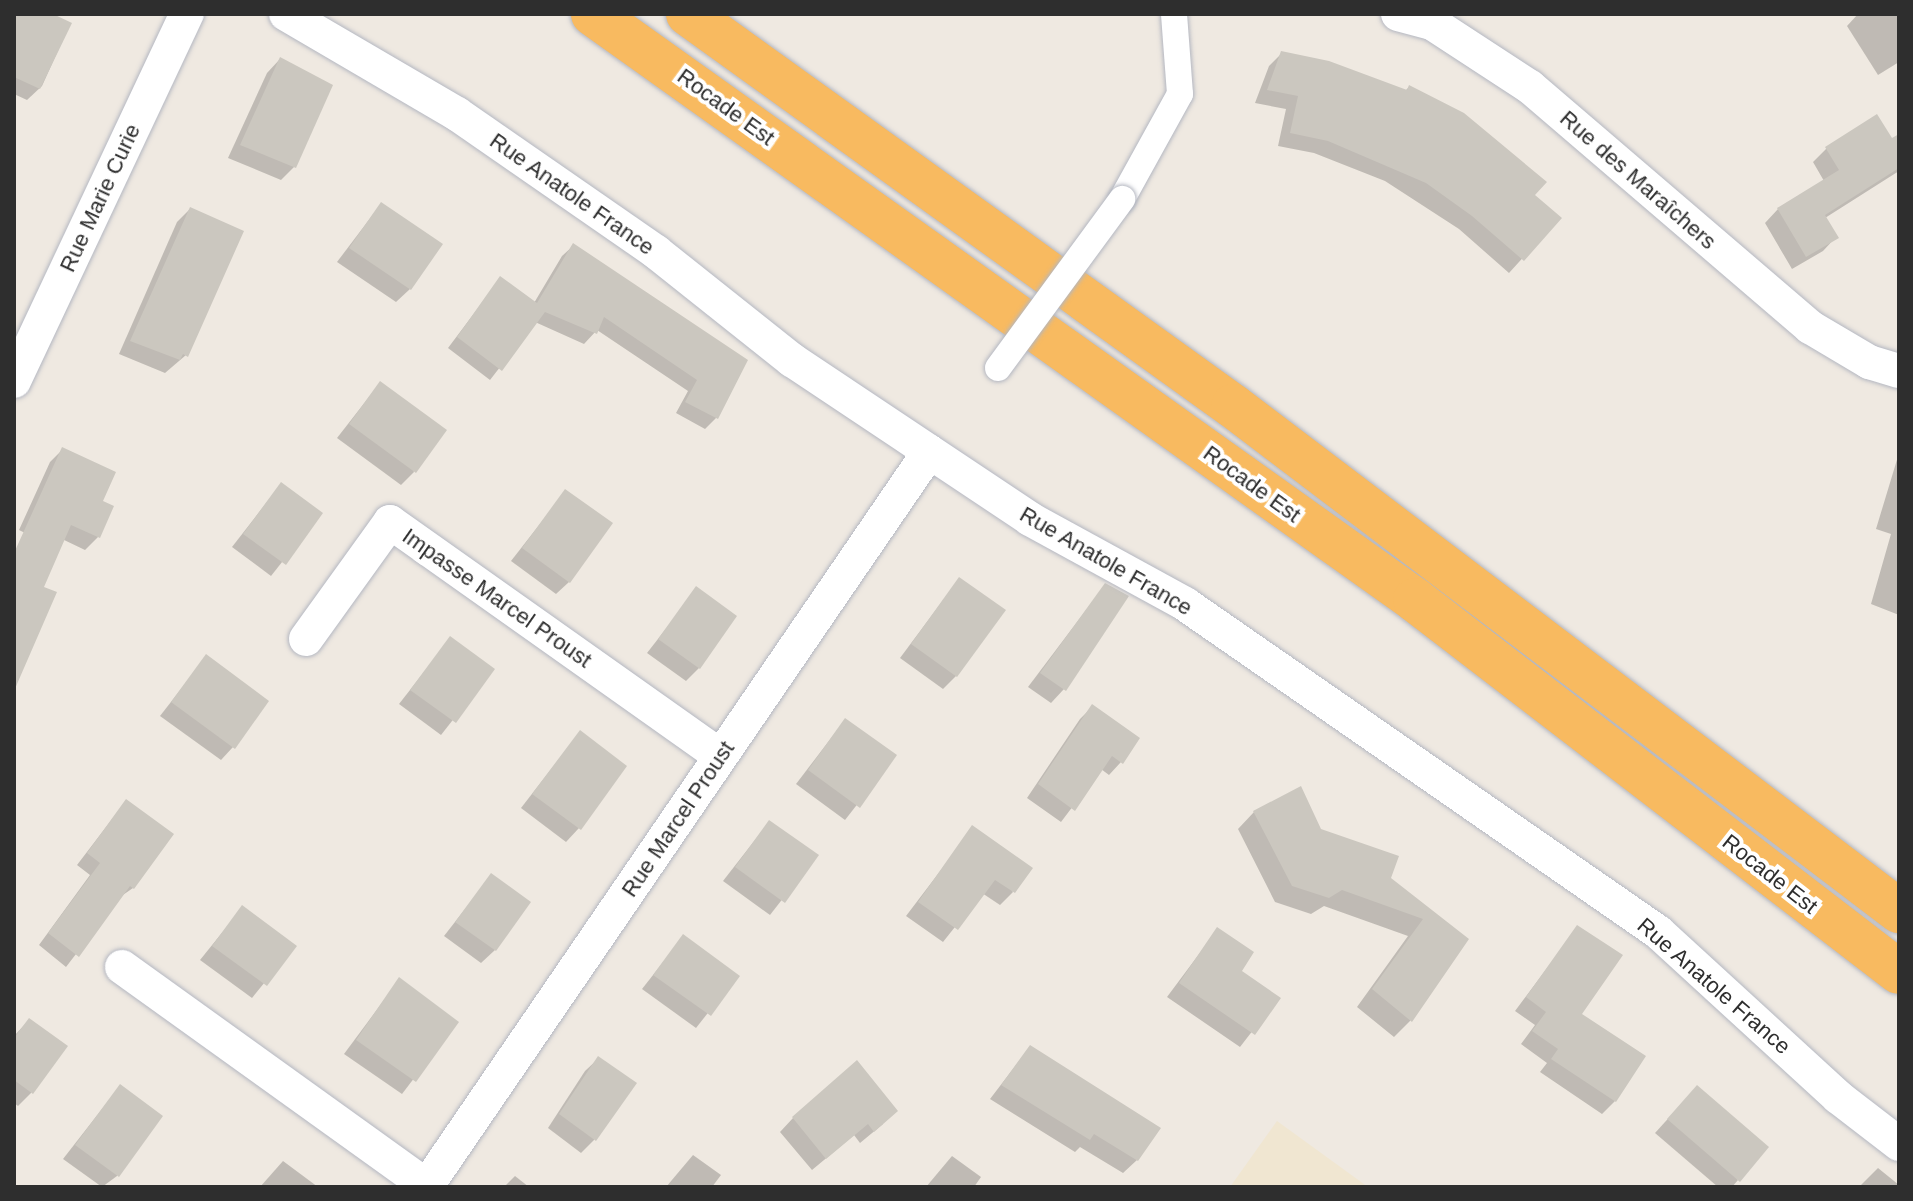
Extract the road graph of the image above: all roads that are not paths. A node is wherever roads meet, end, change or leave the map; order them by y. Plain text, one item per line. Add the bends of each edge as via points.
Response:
1 (187, 14) edge
2 (286, 14) edge
3 (593, 14) edge
4 (688, 14) edge
5 (1174, 14) edge
6 (1398, 14) edge
7 (1884, 366) edge
8 (998, 368) dead end
9 (14, 381) edge
10 (929, 452) junction
11 (306, 639) dead end
12 (721, 756) junction
13 (1899, 911) edge
14 (122, 967) dead end
15 (1899, 972) edge
16 (1899, 1144) edge
17 (427, 1186) edge

1 - 9 street, Rue Marie Curie
2 - 10 street, Rue Anatole France via 457,114 656,252 792,360
3 - 15 highway, Rocade Est via 1415,600
4 - 13 highway via 1233,406
5 - 8 street, bridge via 1180,94 1122,199
6 - 7 street, Rue des Maraîchers via 1432,23 1530,87 1810,327
10 - 12 street, Rue Marcel Proust
10 - 16 street, Rue Anatole France via 1030,519 1185,604 1658,932 1838,1097
11 - 12 street, Impasse Marcel Proust via 390,522
12 - 17 street, Rue Marcel Proust
14 - 17 street

